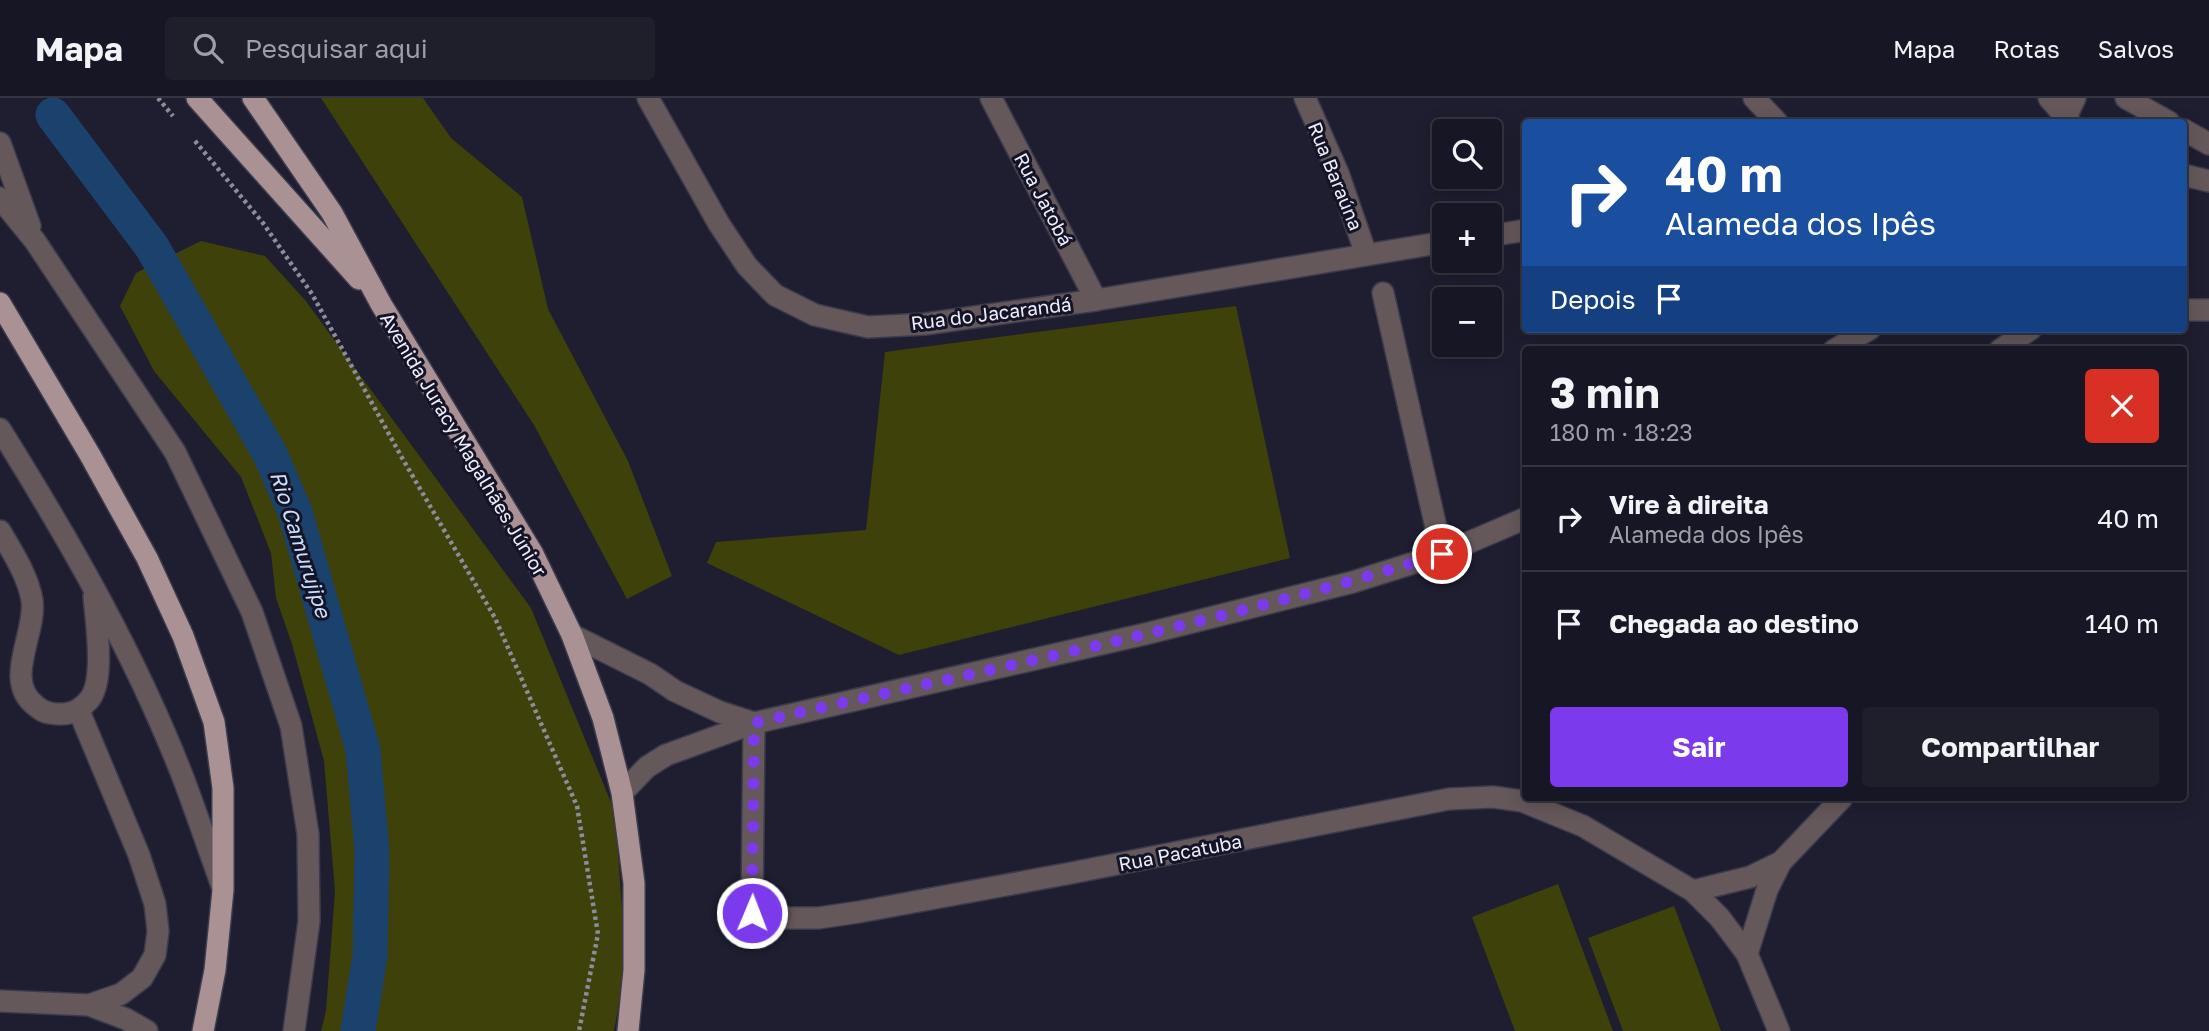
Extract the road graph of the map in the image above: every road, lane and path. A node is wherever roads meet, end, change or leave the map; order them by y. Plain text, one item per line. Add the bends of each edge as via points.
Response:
1 (158, 98) edge
2 (197, 98) edge
3 (253, 98) edge
4 (648, 98) edge
5 (992, 98) edge
6 (1305, 98) edge
7 (1754, 98) edge
8 (2049, 98) edge
9 (2126, 98) edge
10 (2070, 113) edge
11 (174, 117) dead end
12 (1774, 119) edge
13 (2162, 119) edge
14 (2187, 132) edge
15 (191, 136) dead end
16 (0, 142) edge
17 (2209, 144) edge
18 (2187, 175) edge
19 (2209, 181) edge
20 (0, 198) edge
21 (1522, 231) edge
22 (1502, 234) edge
23 (35, 241) junction
24 (1432, 244) edge
25 (1366, 254) junction
26 (1383, 293) dead end
27 (1097, 300) junction
28 (0, 303) edge
29 (381, 304) junction
30 (2187, 310) edge
31 (2209, 310) edge
32 (1863, 333) edge
33 (2025, 333) edge
34 (1841, 346) edge
35 (2006, 346) edge
36 (0, 429) edge
37 (1522, 520) edge
38 (0, 531) edge
39 (1442, 554) junction
40 (94, 587) junction
41 (572, 635) junction
42 (79, 711) junction
43 (754, 723) junction
44 (622, 793) junction
45 (1839, 801) edge
46 (1781, 862) junction
47 (223, 890) junction
48 (1693, 891) junction
49 (1747, 954) junction
50 (0, 1001) edge
51 (89, 1005) junction
52 (147, 1031) edge
53 (203, 1031) edge
54 (294, 1031) edge
55 (579, 1031) edge
56 (628, 1031) edge
57 (1779, 1031) edge

1 - 11 path
2 - 29 main road, Avenida Juracy Magalhães Júnior
3 - 29 main road, Avenida Juracy Magalhães Júnior via 332,213
4 - 27 street, Rua do Jacarandá via 747,266 775,295 815,315 868,327 891,326
5 - 27 street, Rua Jatobá
6 - 25 street, Rua Baraúna
7 - 12 street
8 - 10 street
9 - 13 street
14 - 17 street
15 - 55 path via 263,223 312,294 495,618 577,806 598,934
16 - 23 street
18 - 19 street
20 - 23 street
21 - 22 street
23 - 54 street via 175,452 253,612 291,726 309,859 309,921
24 - 25 street, Rua do Jacarandá
25 - 27 street, Rua do Jacarandá
26 - 39 street
28 - 47 main road via 147,558 183,636 214,722 223,788
29 - 41 main road, Avenida Juracy Magalhães Júnior via 533,554
30 - 31 street
32 - 34 street
33 - 35 street
36 - 40 street
37 - 39 street
38 - 42 street via 32,596 21,689 44,712 62,716
39 - 43 street via 1353,582 1145,634
40 - 42 street via 97,679 92,697
40 - 47 street via 183,778
41 - 43 street via 675,691
41 - 44 main road, Avenida Juracy Magalhães Júnior via 603,718
42 - 51 street via 139,855 155,904 158,931 155,955 142,978 121,994
43 - 44 street via 666,755 646,767
43 - 48 street, Rua Pacatuba via 752,913 818,918 859,912 1450,799 1493,797 1550,811
44 - 56 main road, Avenida Juracy Magalhães Júnior via 634,883 634,970
45 - 46 street
46 - 48 street via 1750,877
46 - 49 street via 1766,890
47 - 53 main road
48 - 49 street, Rua Pacatuba
49 - 57 street, Rua Pacatuba
50 - 51 street
51 - 52 street

